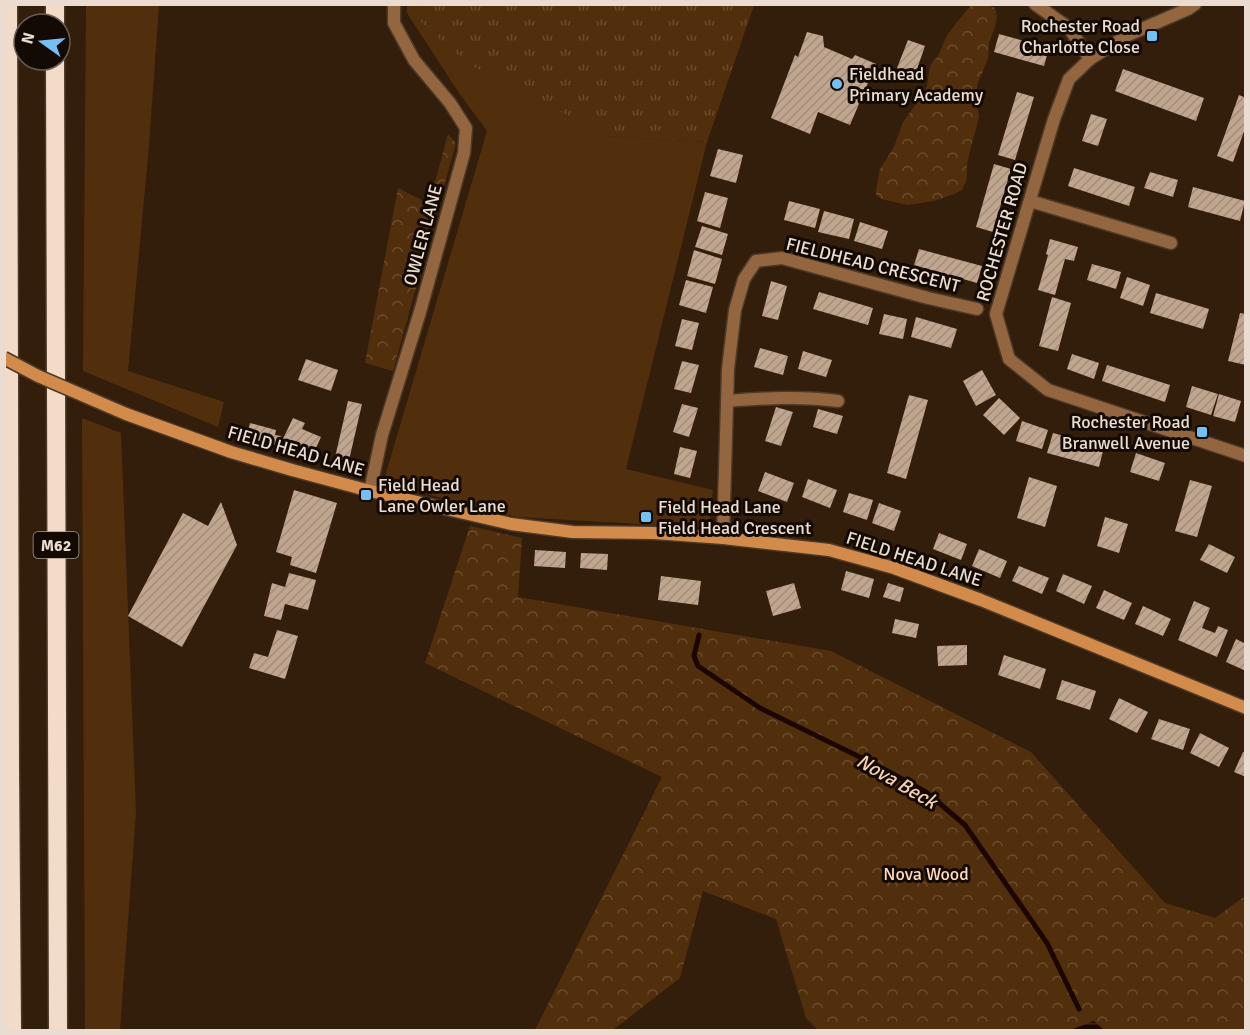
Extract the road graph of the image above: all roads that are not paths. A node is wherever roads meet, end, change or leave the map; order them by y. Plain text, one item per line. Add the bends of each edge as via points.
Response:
1 (8, 4) edge
2 (394, 4) edge
3 (1035, 4) edge
4 (1195, 4) edge
5 (1090, 59) junction
6 (55, 72) edge
7 (1030, 201) junction
8 (1171, 243) dead end
9 (977, 309) dead end
10 (4, 358) edge
11 (728, 401) junction
12 (838, 401) dead end
13 (1245, 456) edge
14 (370, 491) junction
15 (723, 538) junction
16 (1245, 708) edge
17 (12, 1030) edge
18 (58, 1030) edge

1 - 17 highway, M62
2 - 14 street, OWLER LANE via 394,23 414,60 466,128 464,153 382,435
3 - 5 street via 1069,28
4 - 5 street, ROCHESTER ROAD via 1128,35
5 - 7 street, ROCHESTER ROAD via 1069,79
6 - 18 highway, M62
7 - 8 street
7 - 13 street, ROCHESTER ROAD via 996,314 1009,359 1048,390
9 - 11 street, FIELDHEAD CRESCENT via 782,258 756,261 744,279 735,310
10 - 14 main road, FIELD HEAD LANE, bridge via 126,414 231,452
11 - 12 street
11 - 15 street, FIELDHEAD CRESCENT
14 - 15 main road, FIELD HEAD LANE via 511,524 573,532
15 - 16 main road, FIELD HEAD LANE via 829,550 894,568

